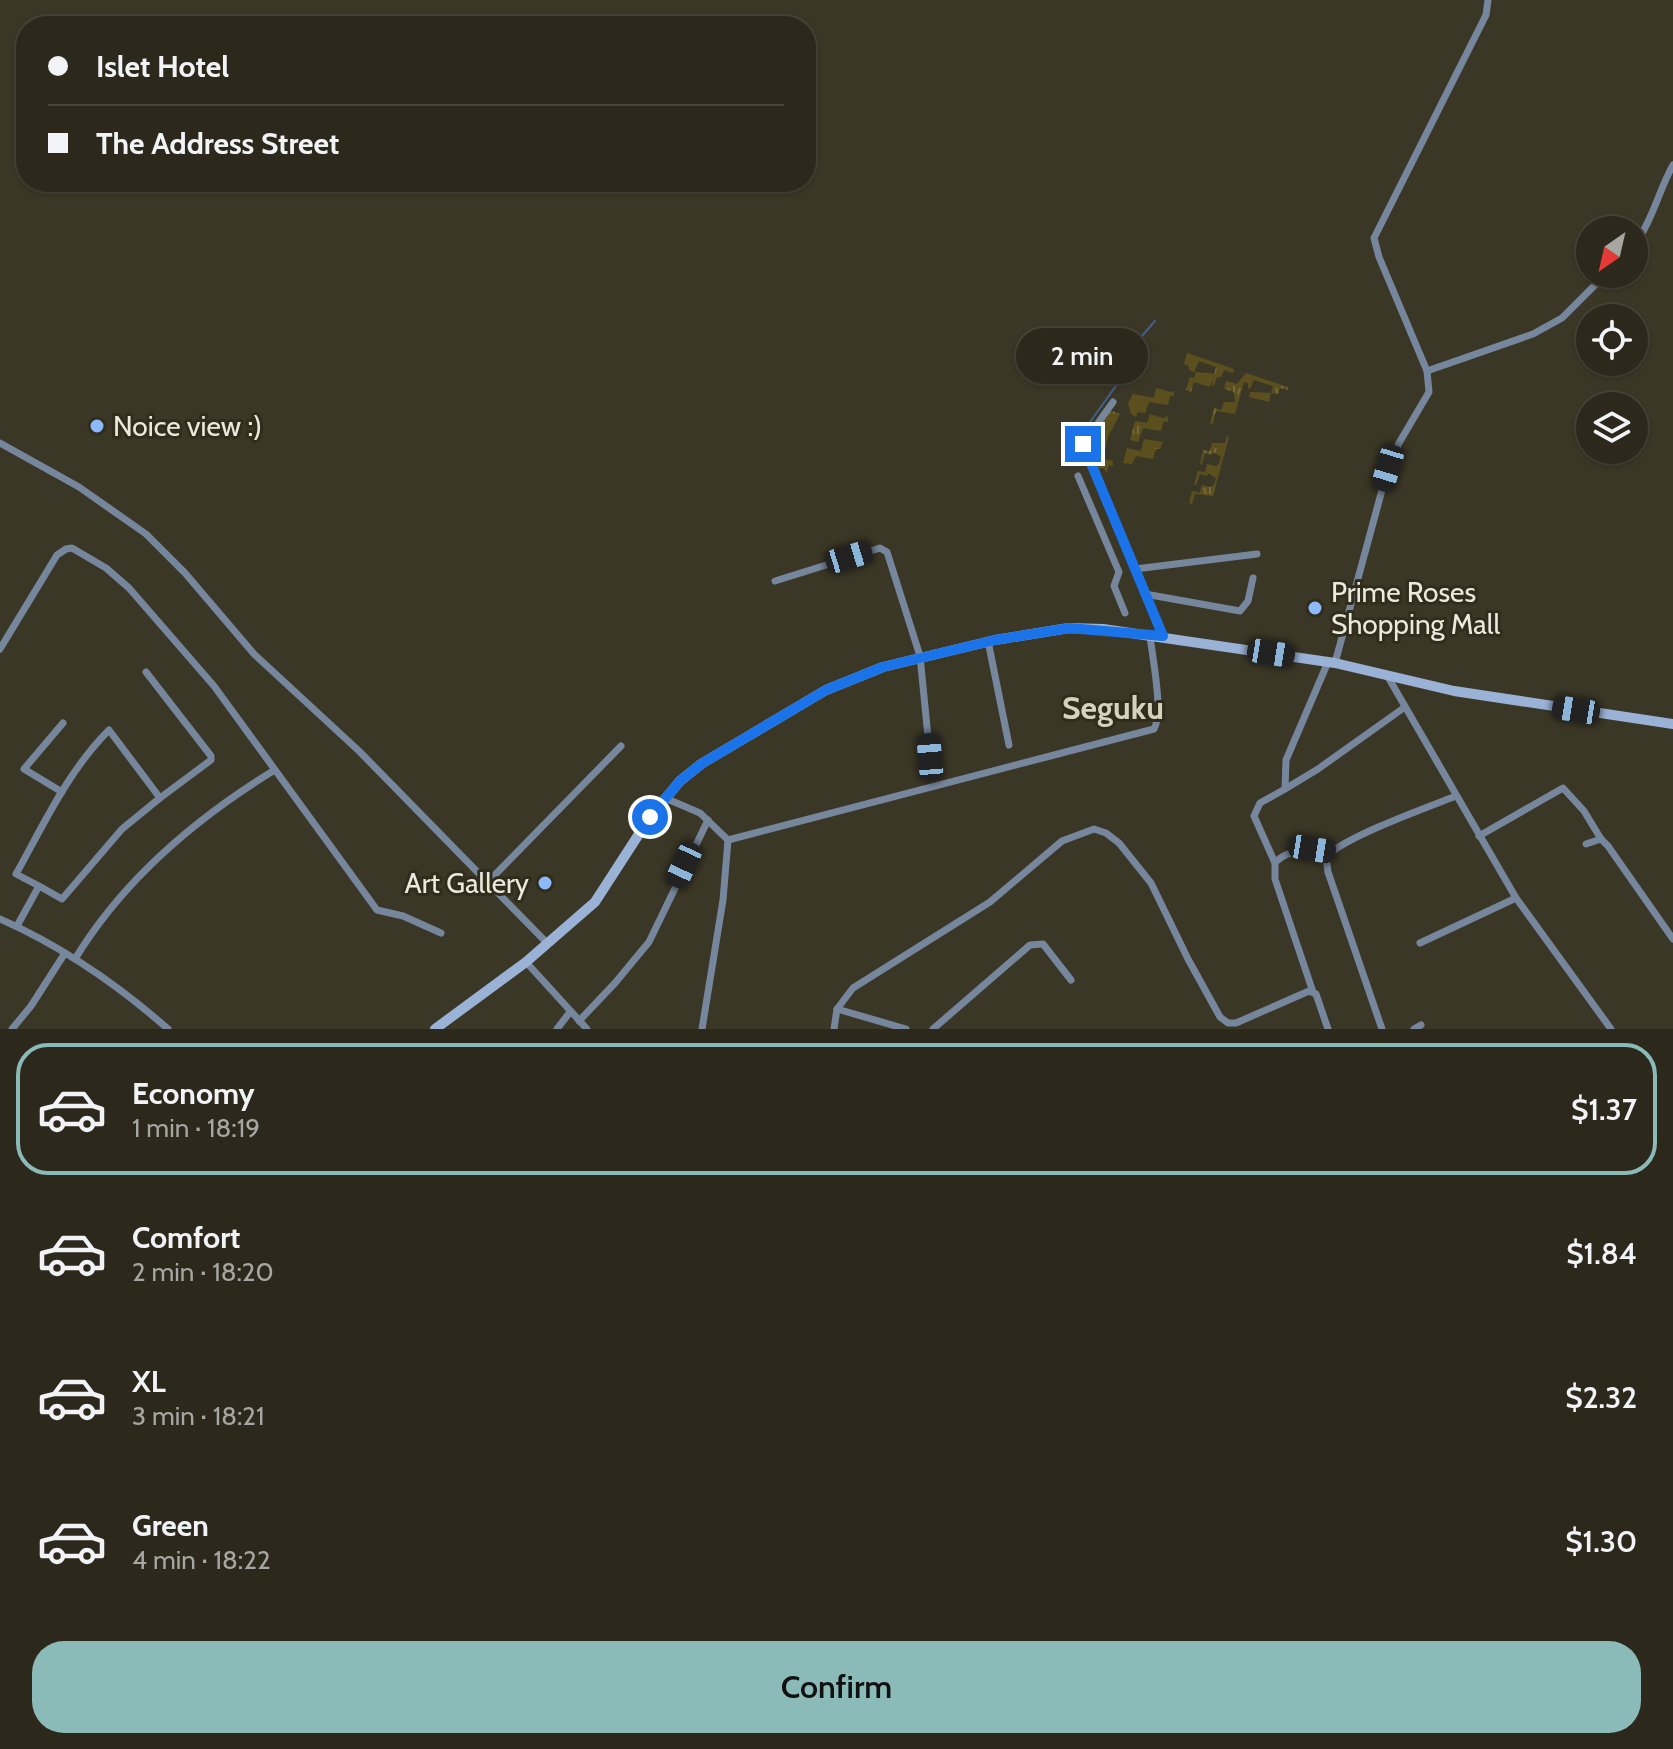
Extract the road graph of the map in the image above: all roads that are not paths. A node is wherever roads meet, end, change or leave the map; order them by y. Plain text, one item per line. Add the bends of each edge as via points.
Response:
1 (1488, 0) edge
2 (1673, 165) edge
3 (1648, 219) edge
4 (1592, 288) edge
5 (1427, 371) junction
6 (1113, 402) dead end
7 (0, 443) edge
8 (1078, 476) dead end
9 (1257, 554) dead end
10 (1134, 567) junction
11 (1119, 572) junction
12 (1253, 578) dead end
13 (775, 581) dead end
14 (1145, 594) junction
15 (1125, 613) dead end
16 (1150, 635) junction
17 (1163, 636) junction
18 (988, 641) junction
19 (0, 649) edge
20 (920, 656) junction
21 (1331, 662) junction
22 (146, 672) dead end
23 (1388, 677) junction
24 (1405, 707) junction
25 (63, 723) dead end
26 (1673, 724) edge
27 (1009, 745) dead end
28 (621, 746) dead end
29 (930, 757) dead end
30 (273, 771) junction
31 (1285, 789) junction
32 (62, 792) junction
33 (1456, 796) junction
34 (160, 798) junction
35 (665, 798) junction
36 (708, 820) junction
37 (1479, 836) junction
38 (1601, 839) junction
39 (728, 840) junction
40 (1586, 844) dead end
41 (1330, 852) junction
42 (1275, 863) junction
43 (487, 883) junction
44 (39, 886) junction
45 (1516, 898) junction
46 (1, 921) edge
47 (17, 926) junction
48 (441, 933) dead end
49 (1673, 939) edge
50 (547, 943) junction
51 (1420, 943) dead end
52 (65, 953) junction
53 (75, 959) junction
54 (526, 962) junction
55 (1071, 980) dead end
56 (1313, 992) junction
57 (837, 1009) junction
58 (570, 1012) junction
59 (579, 1021) junction
60 (12, 1029) edge
61 (168, 1029) edge
62 (435, 1029) edge
63 (557, 1029) edge
64 (587, 1029) edge
65 (702, 1029) edge
66 (834, 1029) edge
67 (906, 1029) edge
68 (933, 1029) edge
69 (1328, 1029) edge
70 (1382, 1029) edge
71 (1611, 1029) edge

1 - 5 street via 1486,15 1374,238
2 - 3 street
4 - 5 street via 1562,318 1533,334
5 - 21 street via 1429,392 1388,468
6 - 10 street via 1083,444
7 - 43 street via 79,487 146,534 254,654 359,751
8 - 11 street
9 - 10 street
10 - 11 street
10 - 14 street
11 - 15 street via 1114,586
12 - 14 street via 1240,611
13 - 20 street via 884,549
14 - 17 street
16 - 17 street
16 - 18 street via 1069,628
16 - 39 street via 1157,700 1154,729
17 - 21 street
18 - 20 street
18 - 27 street
19 - 30 street via 57,555 66,549 79,551 106,568 144,605 214,686
20 - 29 street
20 - 35 street via 826,690 701,764
21 - 23 street
21 - 31 street via 1286,760
22 - 34 street via 211,756
23 - 24 street
23 - 26 street
24 - 31 street
24 - 33 street
25 - 32 street via 24,769
28 - 43 street
30 - 48 street via 377,910
30 - 53 street via 162,852
31 - 42 street via 1260,803 1254,816
32 - 34 street via 109,730
32 - 44 street via 16,874
33 - 37 street
33 - 41 street
34 - 44 street via 111,841 62,899
35 - 36 street
35 - 50 street via 601,895
36 - 39 street
36 - 59 street via 649,942
37 - 38 street via 1563,788
37 - 45 street
38 - 40 street
38 - 49 street
39 - 65 street
41 - 42 street via 1312,849 1279,857
41 - 70 street via 1328,872
42 - 56 street via 1275,879
43 - 50 street
44 - 47 street
45 - 51 street
45 - 71 street
46 - 47 street
47 - 52 street
50 - 54 street
52 - 53 street
52 - 60 street
53 - 61 street
54 - 58 street
54 - 62 street
55 - 68 street via 1043,944 1030,945
56 - 57 street via 1228,1023 1196,976 1139,865 1113,837 1094,829 1054,847 990,902 853,988
56 - 69 street
57 - 66 street
57 - 67 street
58 - 59 street
58 - 63 street
59 - 64 street

